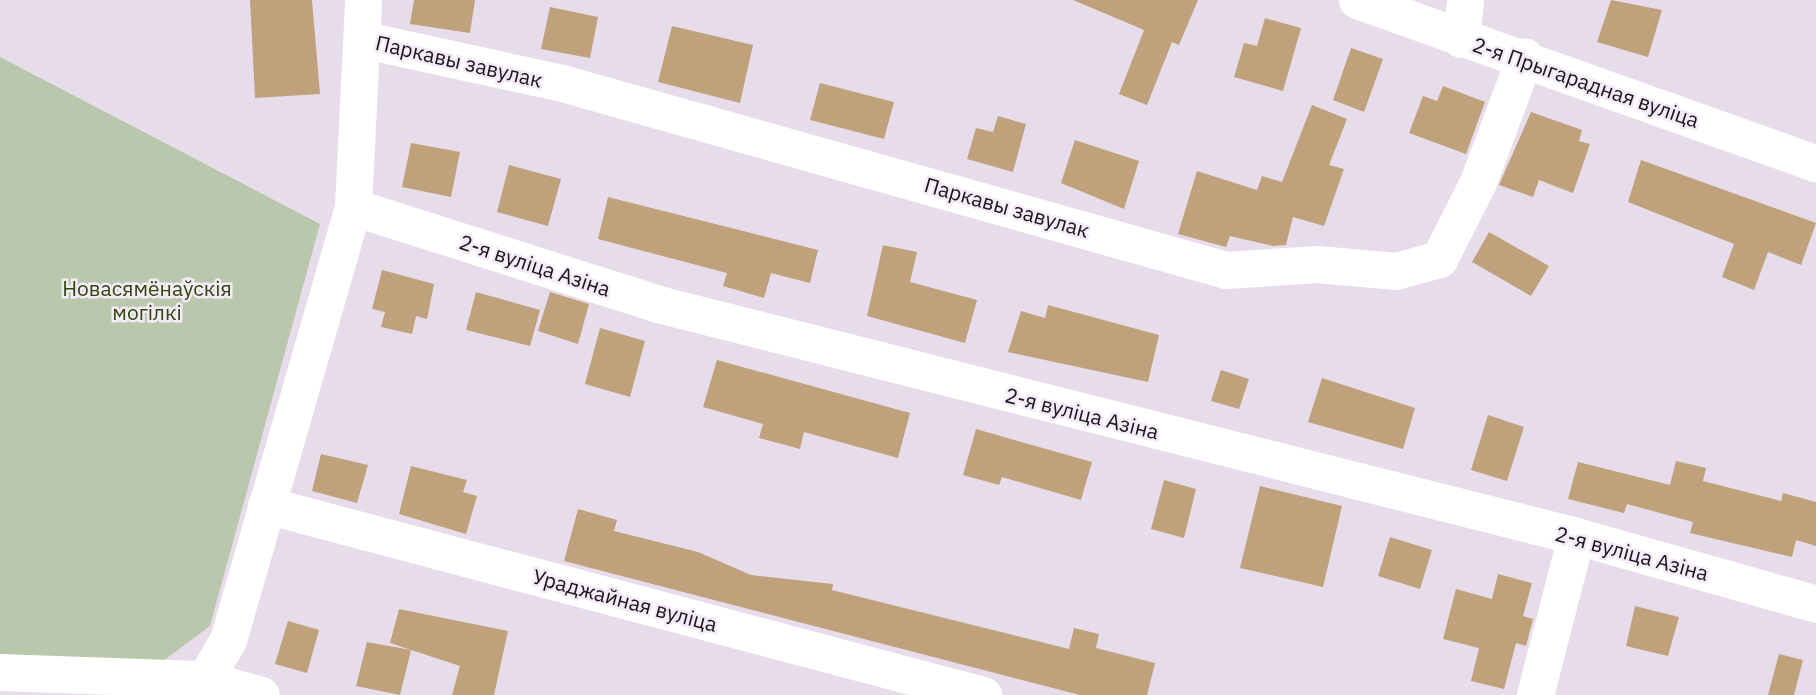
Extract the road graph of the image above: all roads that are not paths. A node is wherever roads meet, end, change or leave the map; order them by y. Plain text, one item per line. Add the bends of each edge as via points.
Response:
1 (363, 0) edge
2 (1357, 0) edge
3 (1465, 0) edge
4 (1461, 38) junction
5 (365, 40) junction
6 (1525, 55) junction
7 (1816, 163) edge
8 (353, 208) junction
9 (267, 505) junction
10 (1576, 536) junction
11 (1816, 604) edge
12 (0, 672) edge
13 (205, 679) junction
14 (156, 688) edge
15 (261, 695) edge
16 (983, 695) edge
17 (1535, 695) edge

1 - 5 street
2 - 4 street, 2-я Прыгарадная вуліца
3 - 4 street
4 - 6 street, 2-я Прыгарадная вуліца
5 - 6 street, Паркавы завулак via 562,83 1226,270 1317,264 1396,271 1439,259 1479,182
5 - 8 street
6 - 7 street, 2-я Прыгарадная вуліца
8 - 9 street
8 - 10 street, 2-я вуліца Азіна via 658,304
9 - 13 street via 228,640
9 - 16 street, Ураджайная вуліца
10 - 11 street, 2-я вуліца Азіна
10 - 17 street
12 - 14 street
13 - 14 street
13 - 15 street

